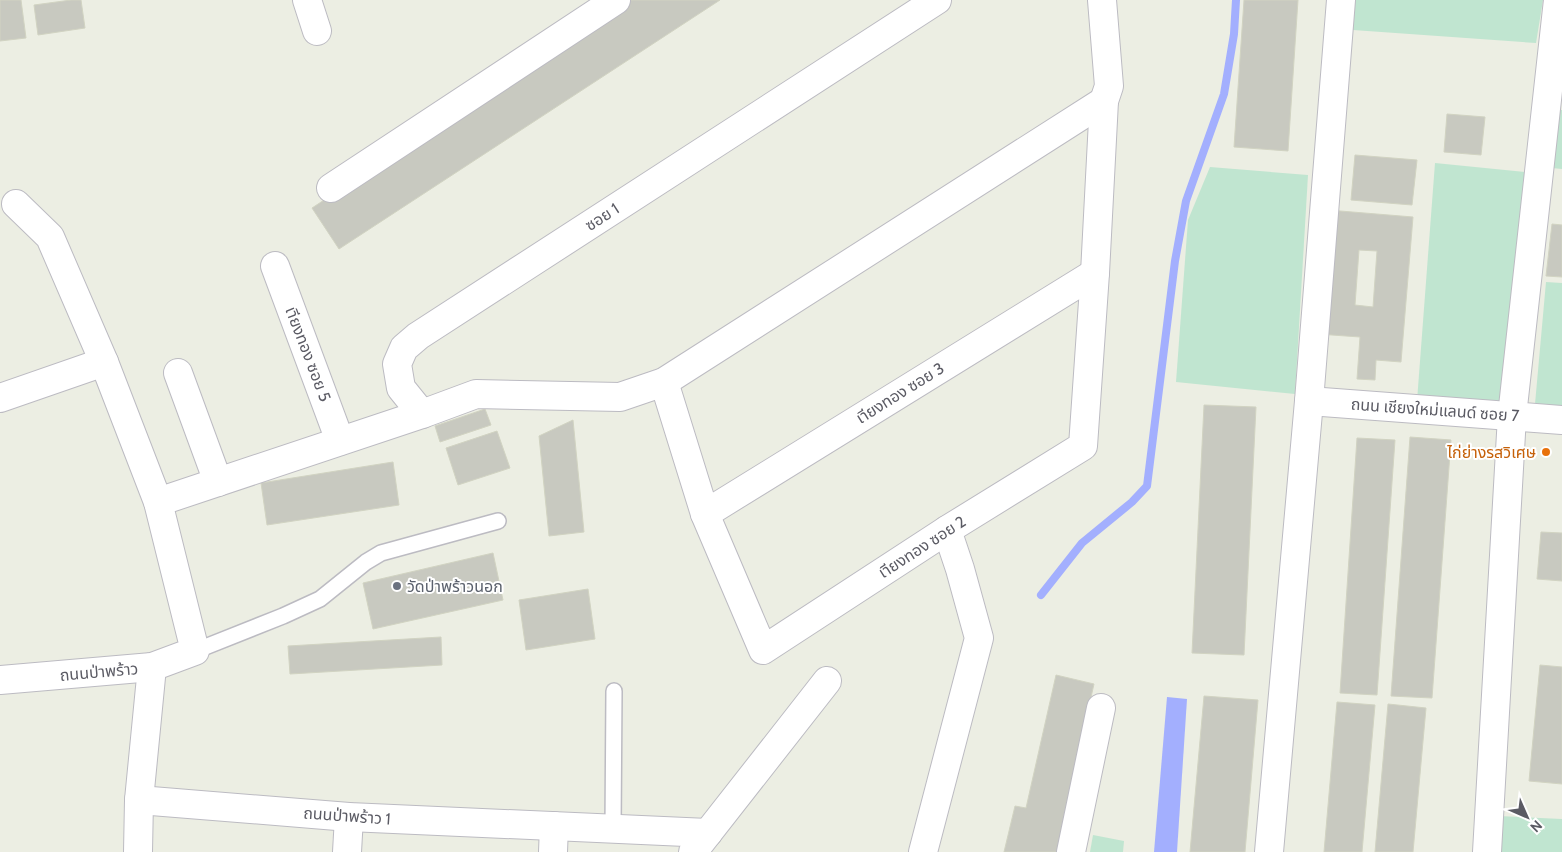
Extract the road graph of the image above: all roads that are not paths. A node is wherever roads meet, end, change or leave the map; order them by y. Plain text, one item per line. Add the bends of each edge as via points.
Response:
1 (307, 0) edge
2 (616, 0) edge
3 (937, 0) edge
4 (1090, 0) edge
5 (1102, 0) edge
6 (1340, 0) edge
7 (1558, 0) edge
8 (317, 30) dead end
9 (1104, 101) junction
10 (331, 188) dead end
11 (16, 204) dead end
12 (275, 266) dead end
13 (1095, 273) junction
14 (104, 362) junction
15 (178, 373) dead end
16 (664, 382) junction
17 (0, 398) edge
18 (1309, 401) junction
19 (422, 414) junction
20 (1512, 416) junction
21 (1562, 420) edge
22 (340, 441) junction
23 (218, 482) junction
24 (158, 502) junction
25 (705, 514) junction
26 (498, 521) dead end
27 (947, 530) junction
28 (195, 651) junction
29 (152, 667) junction
30 (0, 680) edge
31 (828, 681) dead end
32 (614, 691) dead end
33 (1101, 708) dead end
34 (139, 800) junction
35 (349, 817) junction
36 (613, 829) junction
37 (554, 839) edge
38 (700, 842) edge
39 (138, 852) edge
40 (347, 852) edge
41 (923, 852) edge
42 (1071, 852) edge
43 (1269, 852) edge
44 (1487, 852) edge

1 - 8 street
2 - 10 street
3 - 19 street, ซอย 1 via 418,336 404,348 398,364 401,388
4 - 9 street via 1097,90
5 - 9 street via 1109,86
6 - 18 street
7 - 20 street
9 - 13 street
9 - 16 street
11 - 14 street via 50,237
12 - 22 street, เาียงทอง ซอย 5
13 - 25 street, เาียงทอง ซอย 3
13 - 27 street, เาียงทอง ซอย 2 via 1083,446
14 - 17 street
14 - 24 street
15 - 23 street
16 - 19 street via 620,397 476,394
16 - 25 street
18 - 20 street, ถนน เชียงใหม่แลนด์ ซอย 7
18 - 43 street
19 - 22 street
20 - 21 street, ถนน เชียงใหม่แลนด์ ซอย 7
20 - 44 street
22 - 23 street
23 - 24 street
24 - 28 street
25 - 27 street, เาียงทอง ซอย 2 via 763,650
26 - 28 lane via 381,554 320,599
27 - 41 street via 979,638
28 - 29 street, ถนนป่าพร้าว
29 - 30 street, ถนนป่าพร้าว
29 - 34 street
31 - 38 street
32 - 36 lane
33 - 42 street
34 - 35 street, ถนนป่าพร้าว 1
34 - 39 street
35 - 37 street, ถนนป่าพร้าว 1
35 - 40 street
36 - 37 street, ถนนป่าพร้าว 1
36 - 38 street, ถนนป่าพร้าว 1

